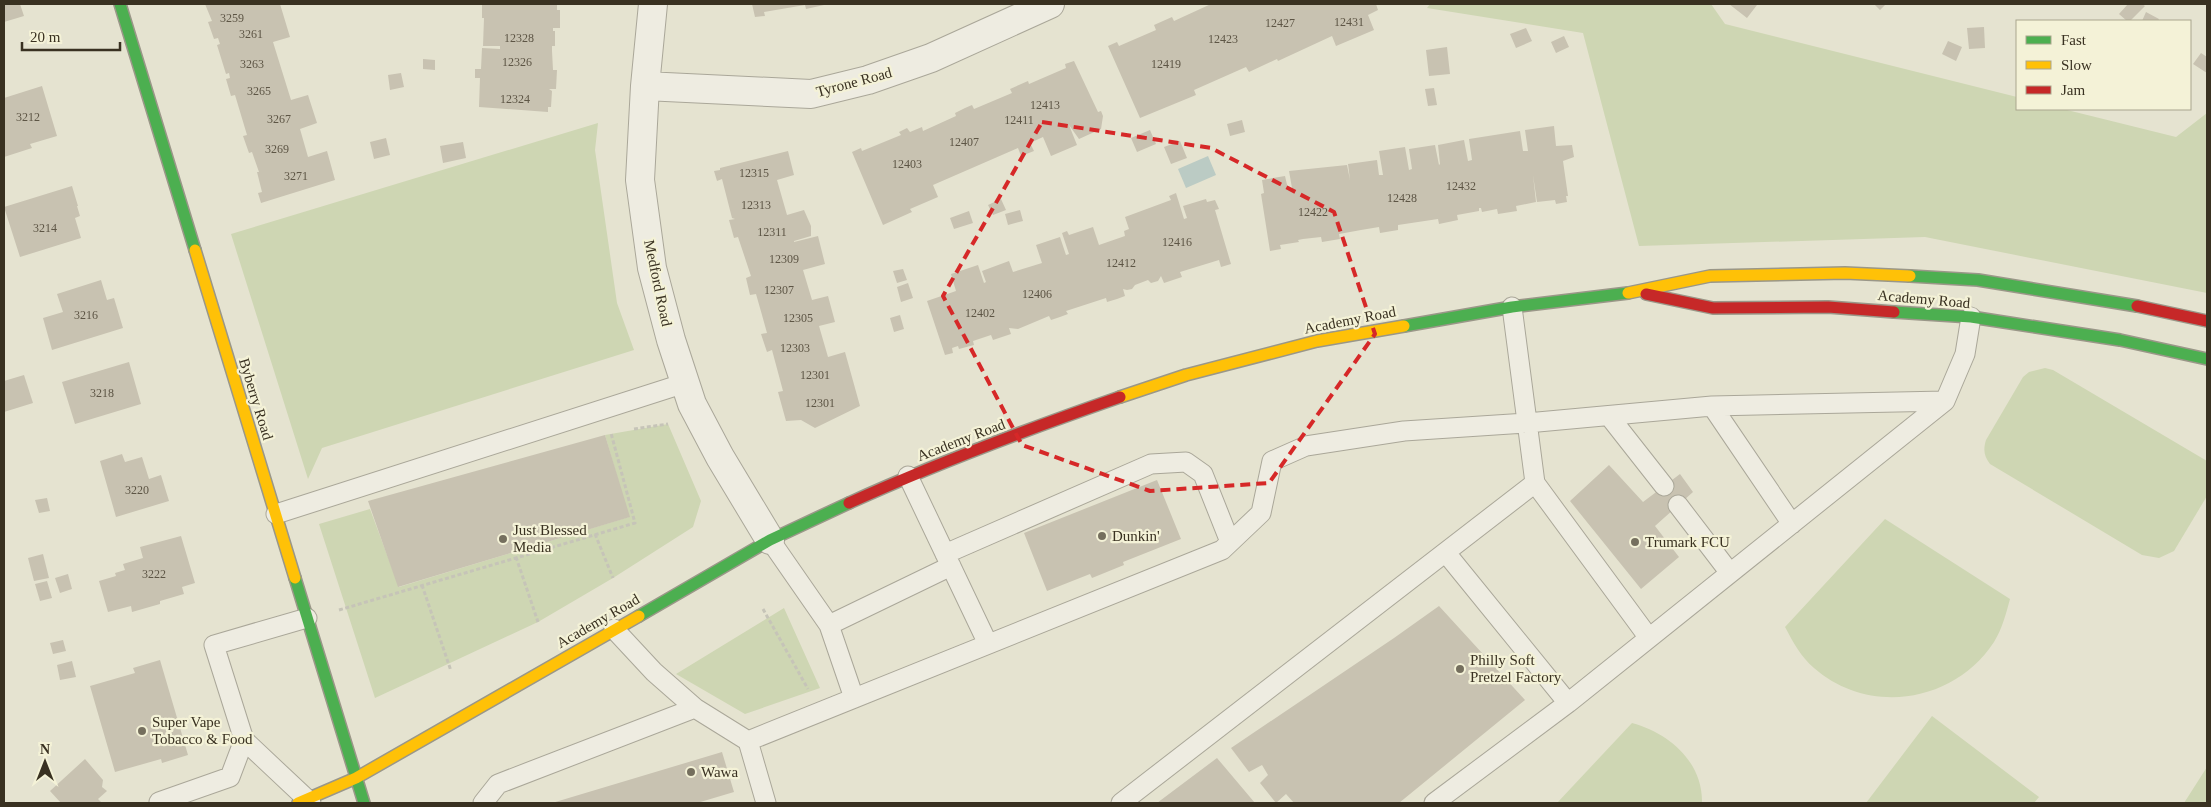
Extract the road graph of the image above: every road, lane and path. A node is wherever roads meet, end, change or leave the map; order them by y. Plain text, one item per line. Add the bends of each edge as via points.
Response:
1 (120, 4) edge
2 (653, 4) edge
3 (1050, 4) edge
4 (645, 86) junction
5 (1637, 292) junction
6 (1512, 306) junction
7 (1971, 317) junction
8 (2207, 321) edge
9 (2207, 359) edge
10 (686, 383) junction
11 (1945, 401) junction
12 (1712, 406) junction
13 (1609, 416) junction
14 (1527, 423) junction
15 (668, 424) dead end
16 (630, 430) dead end
17 (621, 432) dead end
18 (908, 476) junction
19 (1535, 484) junction
20 (1664, 486) dead end
21 (1678, 505) dead end
22 (276, 514) junction
23 (1792, 524) junction
24 (595, 534) junction
25 (770, 540) junction
26 (1230, 542) junction
27 (1446, 553) junction
28 (516, 557) junction
29 (948, 560) junction
30 (1730, 573) junction
31 (613, 578) dead end
32 (422, 585) junction
33 (763, 609) dead end
34 (339, 610) dead end
35 (308, 618) junction
36 (538, 622) dead end
37 (829, 624) junction
38 (614, 629) junction
39 (1649, 638) junction
40 (988, 644) junction
41 (451, 671) dead end
42 (810, 692) dead end
43 (854, 698) junction
44 (1568, 703) junction
45 (695, 708) junction
46 (244, 740) junction
47 (748, 741) junction
48 (356, 778) junction
49 (339, 797) dead end
50 (159, 802) dead end
51 (306, 802) edge
52 (364, 803) edge
53 (483, 803) edge
54 (766, 803) edge
55 (1121, 803) edge
56 (1434, 803) edge

1 - 22 main road, Byberry Road
2 - 4 street, Medford Road
3 - 4 street, Tyrone Road via 931,58 868,80 810,94
4 - 10 street, Medford Road via 640,180 652,268
5 - 6 main road, Academy Road
5 - 7 main road, Academy Road via 1713,308 1828,307
5 - 8 main road, Academy Road via 1710,276 1845,273 1978,280 2126,303
6 - 14 lane
6 - 18 main road, Academy Road via 1317,341 1186,376 1062,417
7 - 9 main road, Academy Road via 2120,340
7 - 11 lane via 1965,354
10 - 22 lane
10 - 25 street, Medford Road via 692,404 720,457
11 - 12 lane
11 - 23 lane
12 - 13 lane
12 - 23 lane
13 - 14 lane
13 - 20 lane
14 - 19 lane
14 - 26 lane via 1404,431 1306,446 1272,461 1262,513
15 - 16 path
17 - 24 path via 611,433 636,522
18 - 25 main road, Academy Road
18 - 29 lane
19 - 27 lane
19 - 39 lane
21 - 30 lane
22 - 35 main road, Byberry Road
23 - 30 lane
24 - 28 path
24 - 31 path
25 - 37 lane
25 - 38 main road, Academy Road
26 - 29 lane via 1203,474 1186,462 1151,464
26 - 40 lane via 1222,550
27 - 44 lane
27 - 55 lane
28 - 32 path
28 - 36 path
29 - 37 lane
29 - 40 lane
30 - 39 lane
32 - 34 path
32 - 41 path
33 - 42 path
35 - 46 lane via 214,645
35 - 48 main road, Byberry Road
37 - 43 lane
38 - 45 lane via 654,672
38 - 48 main road, Academy Road
39 - 44 lane
40 - 43 lane
43 - 47 lane
44 - 56 lane
45 - 47 lane
45 - 53 lane via 498,784
46 - 50 lane via 230,776
46 - 51 lane
47 - 54 lane
48 - 49 main road, Academy Road
48 - 51 main road, Academy Road
48 - 52 main road, Byberry Road

